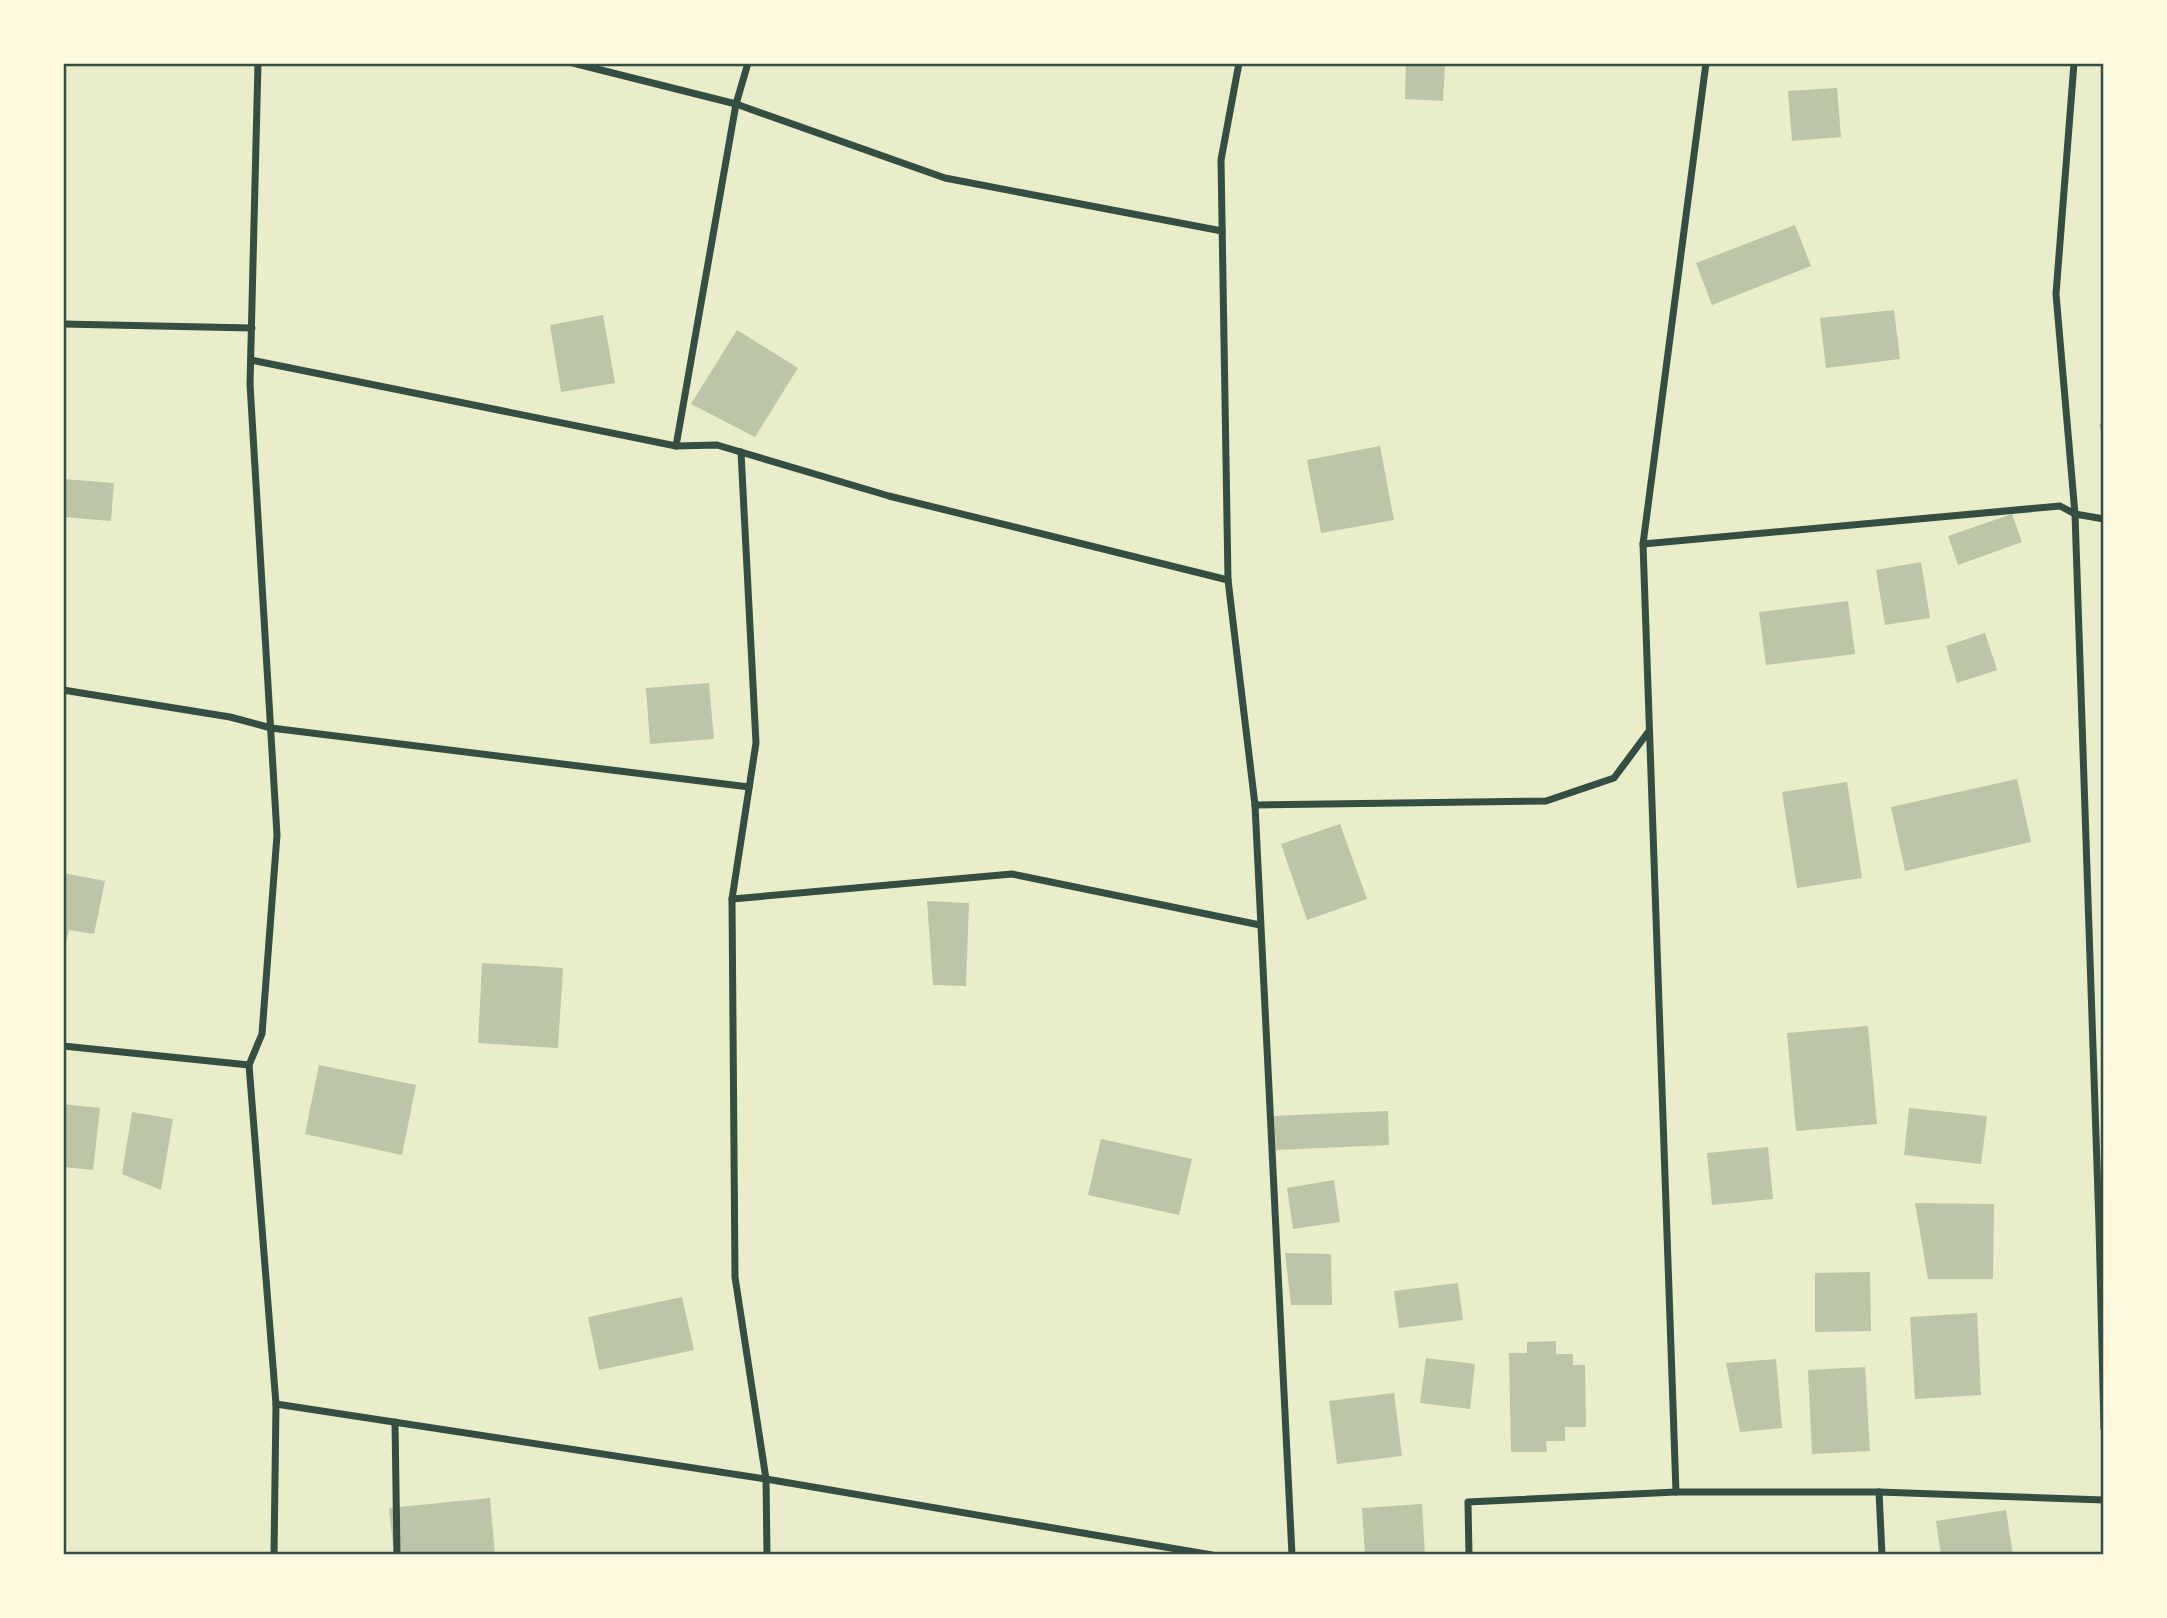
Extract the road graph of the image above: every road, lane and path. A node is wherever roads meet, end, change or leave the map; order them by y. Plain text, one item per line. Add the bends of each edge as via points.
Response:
1 (258, 63) edge
2 (573, 63) edge
3 (748, 63) edge
4 (1239, 63) edge
5 (1706, 63) edge
6 (2074, 63) edge
7 (736, 104) junction
8 (1222, 231) junction
9 (63, 324) edge
10 (251, 328) junction
11 (251, 360) junction
12 (676, 446) junction
13 (741, 452) junction
14 (2075, 514) junction
15 (2104, 519) edge
16 (1643, 544) junction
17 (1228, 580) junction
18 (63, 690) edge
19 (271, 728) junction
20 (1650, 730) junction
21 (749, 787) junction
22 (1255, 805) junction
23 (732, 899) junction
24 (1260, 925) junction
25 (63, 1046) edge
26 (249, 1065) junction
27 (2102, 1225) edge
28 (276, 1404) junction
29 (395, 1422) junction
30 (2104, 1428) edge
31 (766, 1479) junction
32 (1676, 1492) junction
33 (1879, 1492) junction
34 (2104, 1500) edge
35 (274, 1555) edge
36 (397, 1555) edge
37 (767, 1555) edge
38 (1212, 1555) edge
39 (1292, 1555) edge
40 (1469, 1555) edge
41 (1882, 1555) edge

1 - 10 street
2 - 7 street
3 - 7 street
4 - 8 street via 1221,160
5 - 16 street
6 - 14 street via 2056,294
7 - 8 street via 945,178
7 - 12 street
8 - 17 street
9 - 10 street
10 - 11 street
11 - 12 street
11 - 19 street
12 - 13 street via 717,446
13 - 17 street via 889,496
13 - 21 street via 756,743
14 - 15 street
14 - 16 street via 2060,506
14 - 27 street
16 - 20 street
17 - 22 street
18 - 19 street
19 - 21 street
19 - 26 street via 277,835 262,1034
20 - 22 street via 1614,778 1546,801
20 - 32 street
21 - 23 street
22 - 24 street
23 - 24 street via 1012,874
23 - 31 street via 735,1277
24 - 39 street
25 - 26 street
26 - 28 street
27 - 30 street
28 - 29 street
28 - 35 street
29 - 31 street
29 - 36 street
31 - 37 street
31 - 38 street
32 - 33 street
32 - 40 street via 1468,1502
33 - 34 street
33 - 41 street

